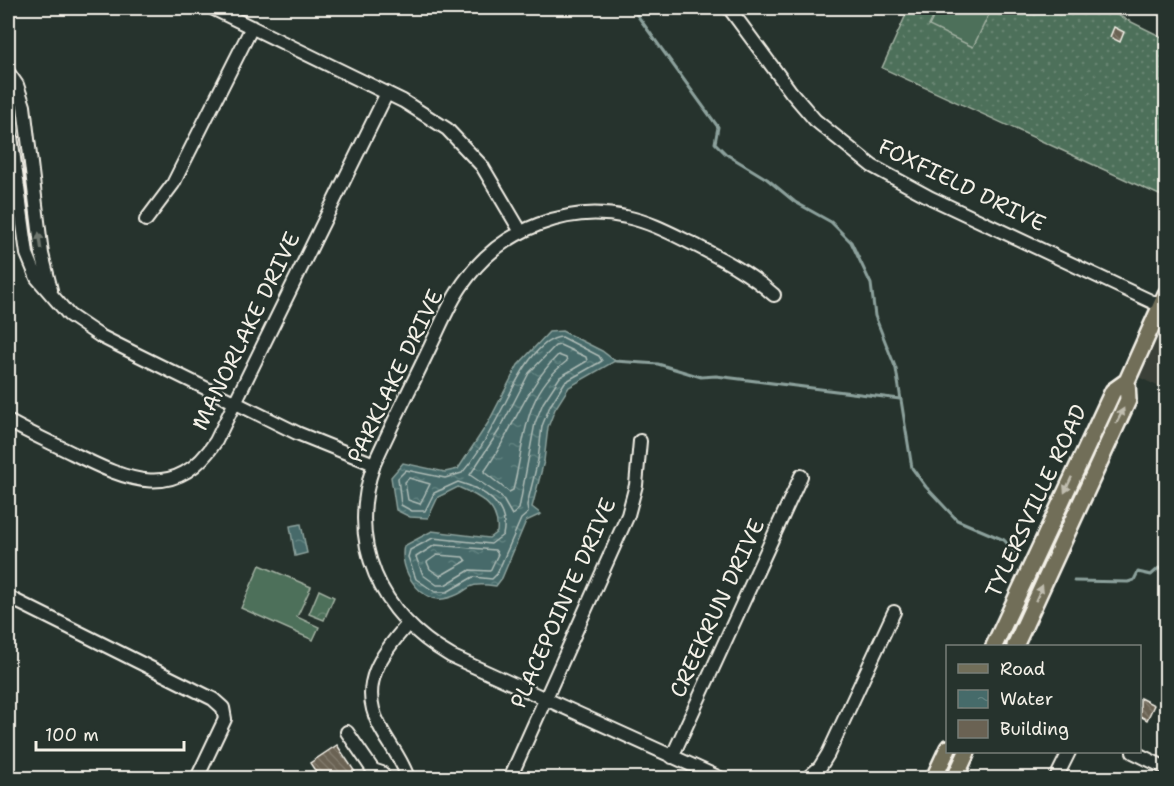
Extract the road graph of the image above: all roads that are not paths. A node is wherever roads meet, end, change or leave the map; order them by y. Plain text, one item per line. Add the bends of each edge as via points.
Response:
1 (212, 8) edge
2 (729, 8) edge
3 (252, 27) junction
4 (8, 72) edge
5 (387, 93) junction
6 (8, 114) edge
7 (146, 220) dead end
8 (521, 232) junction
9 (774, 295) dead end
10 (54, 297) junction
11 (1164, 300) edge
12 (1127, 381) junction
13 (235, 402) junction
14 (8, 421) edge
15 (640, 441) dead end
16 (374, 464) junction
17 (801, 476) dead end
18 (8, 597) edge
19 (894, 612) dead end
20 (408, 624) junction
21 (994, 645) edge
22 (1015, 645) edge
23 (544, 698) junction
24 (347, 732) dead end
25 (946, 752) edge
26 (967, 753) edge
27 (1068, 753) edge
28 (1135, 753) edge
29 (672, 757) junction
30 (399, 759) junction
31 (1167, 768) edge
32 (381, 776) edge
33 (197, 778) edge
34 (408, 778) edge
35 (510, 778) edge
36 (720, 778) edge
37 (807, 778) edge
38 (934, 778) edge
39 (955, 778) edge
40 (1056, 778) edge

1 - 3 street
2 - 11 street, FOXFIELD DRIVE via 815,120 872,166 931,198
3 - 5 street
3 - 7 street via 173,184
10 -> 4 street via 42,254 24,106
5 - 8 street via 429,116 468,149 488,174
5 - 13 street, MANORLAKE DRIVE
6 - 10 street via 27,254 38,278
8 - 9 street, PARKLAKE DRIVE via 547,221 584,214 629,218 651,224 718,257
8 - 16 street, PARKLAKE DRIVE via 483,260 459,290
10 - 13 street via 69,315 100,336
11 - 12 main road, TYLERSVILLE ROAD
12 -> 21 main road, TYLERSVILLE ROAD via 1113,391
22 -> 12 main road, TYLERSVILLE ROAD via 1128,400
13 - 14 street, MANORLAKE DRIVE via 216,441 202,459 176,475 154,481 123,477
13 - 16 street
15 - 23 street, PLACEPOINTE DRIVE via 636,486 628,515
16 - 20 street, PARKLAKE DRIVE via 364,516 370,560 384,591
17 - 29 street, CREEKRUN DRIVE
18 - 33 street via 213,699 223,708 225,719
19 - 37 street via 828,754
20 - 23 street, PARKLAKE DRIVE via 451,656
20 - 30 street via 380,658 371,687 375,717
23 - 29 street, PARKLAKE DRIVE
23 - 35 street, PLACEPOINTE DRIVE
24 - 32 street
25 - 38 main road
26 - 39 main road
27 - 40 street
28 - 31 street
29 - 36 street, PARKLAKE DRIVE
30 - 32 street
30 - 34 street

